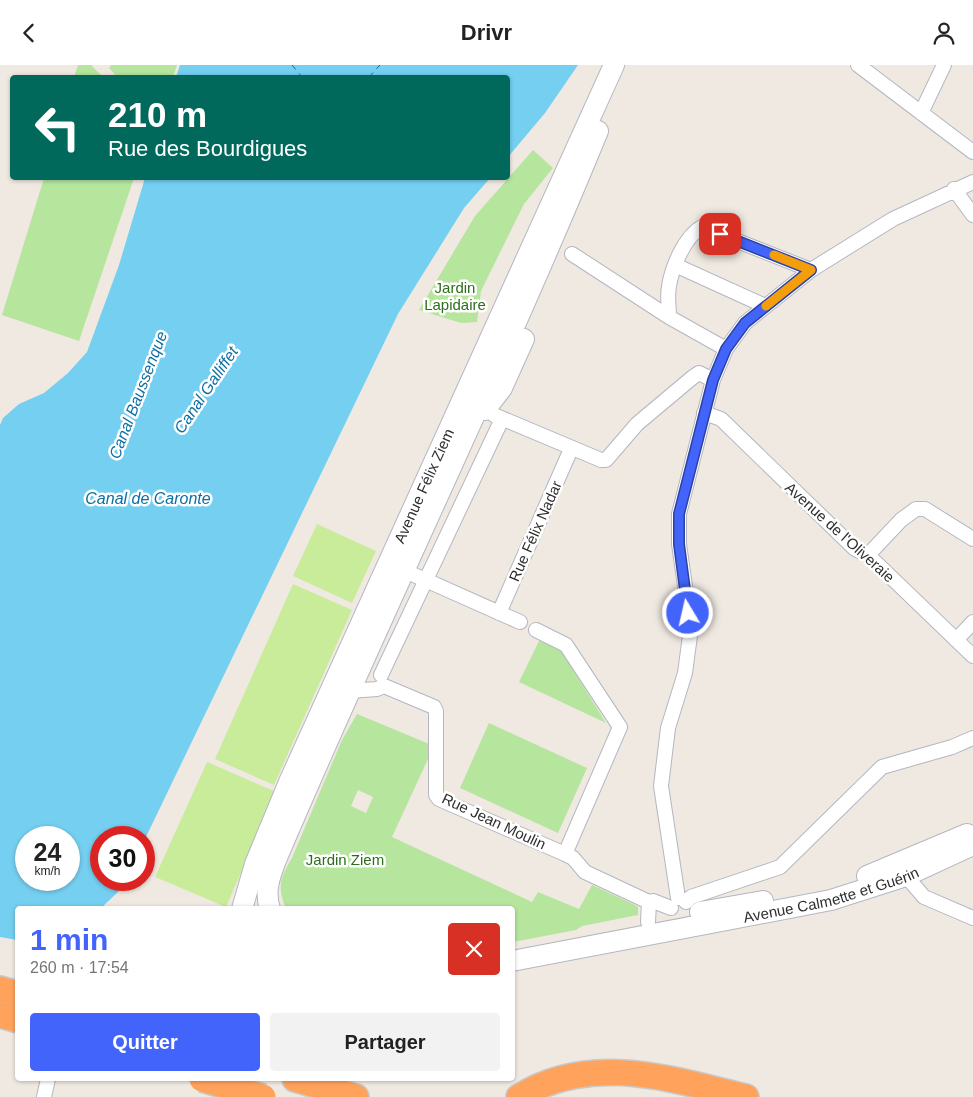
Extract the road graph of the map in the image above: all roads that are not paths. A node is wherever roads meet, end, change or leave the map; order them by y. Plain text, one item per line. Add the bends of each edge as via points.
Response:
1 (614, 65) edge
2 (628, 65) edge
3 (858, 65) edge
4 (944, 65) edge
5 (921, 113) junction
6 (973, 152) edge
7 (973, 182) edge
8 (954, 189) junction
9 (973, 215) edge
10 (572, 254) dead end
11 (675, 265) junction
12 (811, 270) junction
13 (765, 306) junction
14 (669, 317) junction
15 (726, 349) junction
16 (713, 380) junction
17 (488, 412) junction
18 (704, 413) junction
19 (571, 449) junction
20 (973, 539) edge
21 (868, 555) junction
22 (403, 570) junction
23 (425, 581) junction
24 (499, 613) junction
25 (520, 622) dead end
26 (973, 622) edge
27 (536, 629) dead end
28 (956, 640) junction
29 (973, 656) edge
30 (364, 657) junction
31 (382, 681) junction
32 (349, 691) junction
33 (973, 738) edge
34 (973, 832) edge
35 (973, 845) edge
36 (565, 854) junction
37 (884, 871) junction
38 (906, 877) junction
39 (649, 902) junction
40 (243, 906) edge
41 (269, 906) edge
42 (680, 911) junction
43 (973, 918) edge
44 (648, 922) junction
45 (515, 947) edge
46 (515, 960) edge
47 (0, 989) edge
48 (15, 993) edge
49 (0, 1015) edge
50 (15, 1019) edge
51 (48, 1081) edge
52 (209, 1081) edge
53 (216, 1081) edge
54 (245, 1081) edge
55 (302, 1081) edge
56 (44, 1097) edge
57 (214, 1097) edge
58 (242, 1097) edge
59 (263, 1097) edge
60 (356, 1097) edge
61 (519, 1097) edge
62 (746, 1097) edge

1 - 40 main road, Avenue Félix Ziem via 293,773 255,865
2 - 17 main road, Avenue Félix Ziem via 541,269 546,276 544,294
3 - 5 street
4 - 5 street
5 - 6 street
7 - 8 street
8 - 9 street
8 - 12 street via 893,219
10 - 14 street
11 - 12 street via 693,231 702,227
11 - 13 street
11 - 14 street via 669,287
12 - 13 street
13 - 15 street via 745,323
14 - 15 street
15 - 16 street
16 - 18 street
16 - 19 street via 699,373 637,424 606,459
17 - 19 street
17 - 22 main road, Avenue Félix Ziem
17 - 23 street, Avenue Félix Ziem
18 - 21 street, Avenue de l'Oliveraie via 720,419 855,549
18 - 42 street via 679,514 679,544 690,628 685,673 668,728 661,786
19 - 24 street, Rue Félix Nadar
20 - 21 street via 925,509 916,509
21 - 28 street, Avenue de l'Oliveraie
22 - 23 street
22 - 30 main road, Avenue Félix Ziem
23 - 24 street
23 - 31 street, Avenue Félix Ziem
24 - 25 street
26 - 28 street
27 - 36 street via 566,645 620,727
28 - 29 street, Avenue de l'Oliveraie
30 - 31 street
30 - 32 main road, Avenue Félix Ziem
31 - 32 street via 377,689
31 - 36 street, Rue Jean Moulin via 434,707 436,711 436,795 440,799
32 - 41 main road, Avenue Félix Ziem via 269,879
33 - 42 street via 952,747 896,761 871,776 780,867 691,897
34 - 37 main road, Avenue Calmette et Guérin
35 - 38 main road, Avenue Calmette et Guérin
36 - 39 street, Rue Jean Moulin via 585,872
37 - 38 street
37 - 42 main road, Avenue Calmette et Guérin via 810,892
38 - 42 main road, Avenue Calmette et Guérin via 815,903
38 - 43 street via 924,897
39 - 42 street, Rue Jean Moulin
39 - 44 street
42 - 44 main road, Avenue Calmette et Guérin
42 - 46 main road, Avenue Calmette et Guérin
44 - 45 main road, Avenue Calmette et Guérin
47 - 48 highway
49 - 50 highway
51 - 56 street
52 - 59 highway, bridge
53 - 57 main road
54 - 58 main road
55 - 60 highway
61 - 62 highway via 555,1080 603,1072 659,1076

